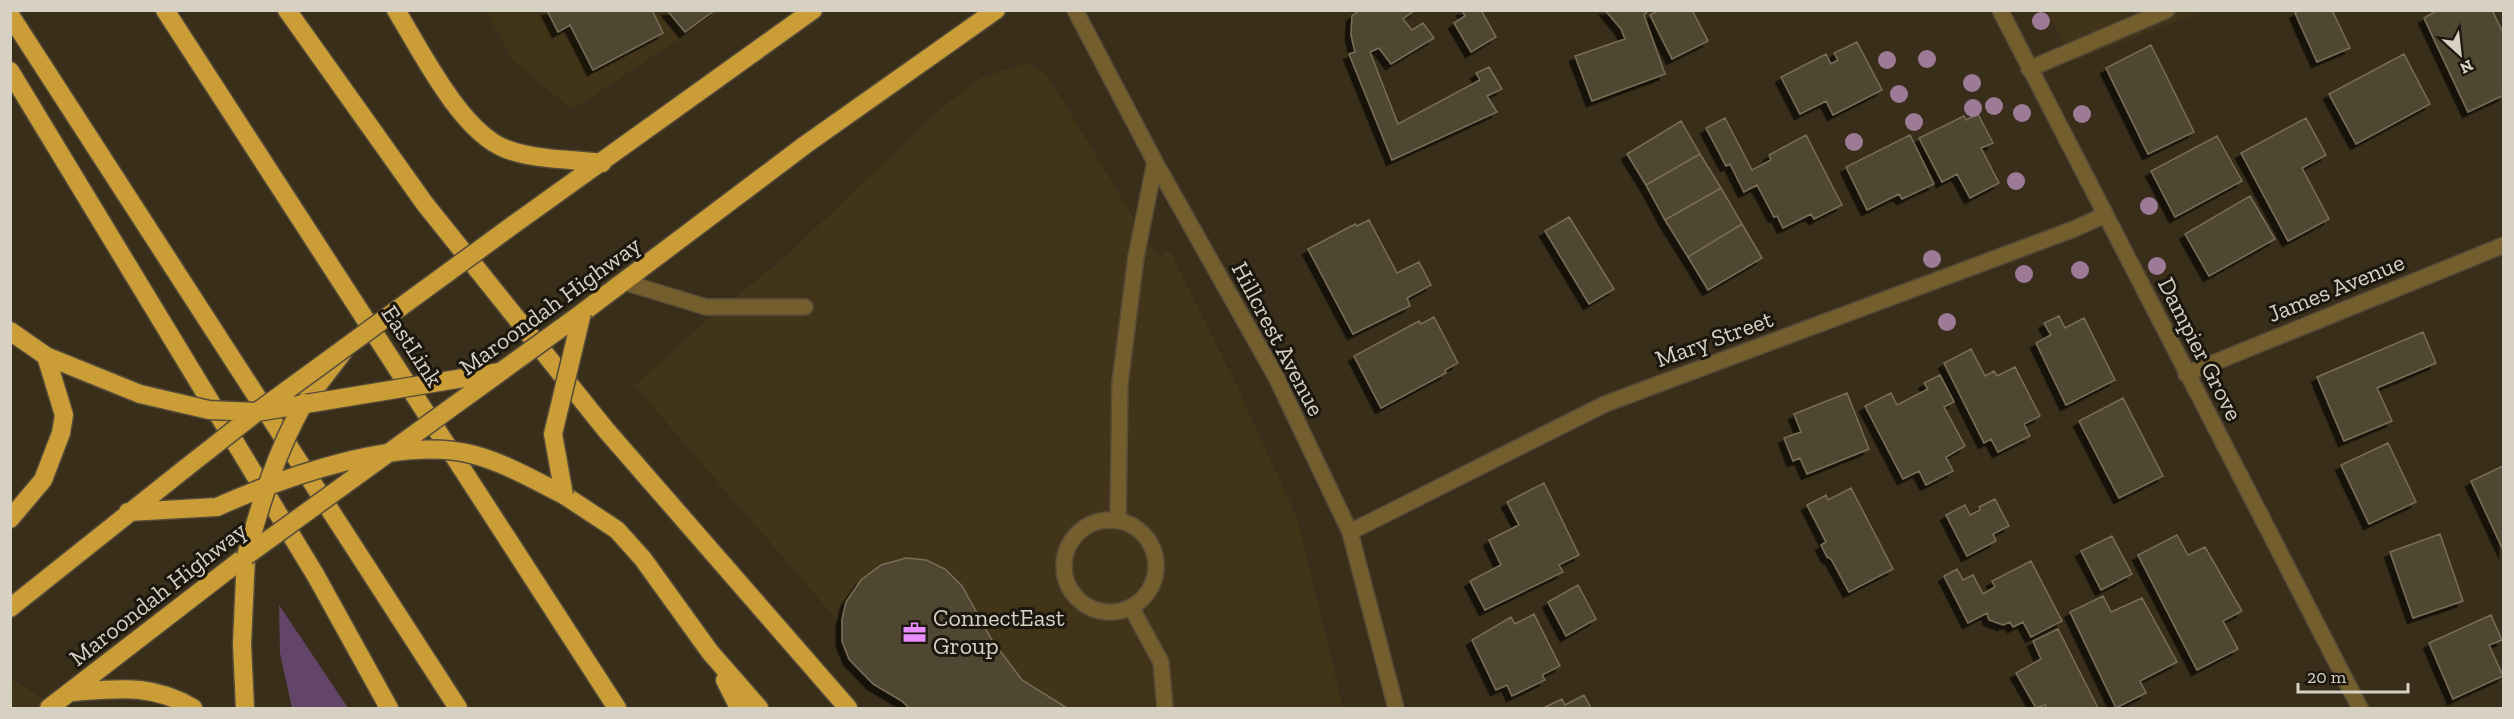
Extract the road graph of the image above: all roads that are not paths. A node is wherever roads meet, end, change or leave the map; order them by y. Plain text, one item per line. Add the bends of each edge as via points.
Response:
1 (165, 10) edge
2 (287, 10) edge
3 (396, 10) edge
4 (813, 10) edge
5 (996, 10) edge
6 (1075, 10) edge
7 (2000, 10) edge
8 (2167, 10) edge
9 (10, 15) edge
10 (2029, 69) junction
11 (10, 71) edge
12 (1155, 162) junction
13 (602, 163) junction
14 (2105, 215) junction
15 (2504, 245) edge
16 (624, 282) junction
17 (805, 307) dead end
18 (582, 313) junction
19 (10, 331) edge
20 (347, 347) junction
21 (46, 356) junction
22 (501, 372) junction
23 (2186, 374) junction
24 (304, 403) junction
25 (257, 412) junction
26 (391, 452) junction
27 (265, 485) junction
28 (564, 495) junction
29 (128, 512) junction
30 (10, 519) edge
31 (1118, 520) junction
32 (1350, 531) junction
33 (246, 556) junction
34 (1131, 607) junction
35 (10, 608) edge
36 (710, 652) junction
37 (70, 692) junction
38 (49, 708) edge
39 (193, 708) edge
40 (245, 708) edge
41 (389, 708) edge
42 (458, 708) edge
43 (617, 708) edge
44 (739, 708) edge
45 (759, 708) edge
46 (848, 708) edge
47 (1165, 708) edge
48 (1396, 708) edge
49 (2360, 708) edge

1 - 43 highway, EastLink
2 - 46 highway via 424,204 606,430
3 - 13 highway via 462,113 486,138 524,154
4 - 13 highway
5 - 16 highway, Maroondah Highway via 805,145
6 - 12 street, Hillcrest Avenue
7 - 10 street, Dampier Grove
8 - 10 street
9 - 42 highway
10 - 14 street, Dampier Grove
11 - 41 highway via 316,576
12 - 31 street via 1136,257 1120,383
12 - 32 street, Hillcrest Avenue via 1276,377
13 - 20 highway, bridge
14 - 23 street, Dampier Grove
14 - 32 street, Mary Street via 1605,404
15 - 23 street, James Avenue
16 - 17 street via 706,308
16 - 18 highway, Maroondah Highway
18 - 22 highway, Maroondah Highway, bridge
18 - 28 highway, bridge via 553,434
19 - 21 highway
20 - 24 highway, bridge
20 - 25 highway, bridge
21 - 25 highway, bridge via 140,394 209,410
21 - 30 highway via 64,415 61,433 43,480
22 - 24 highway, bridge
22 - 26 highway, Maroondah Highway, bridge
23 - 49 street, Dampier Grove
24 - 25 highway, bridge
24 - 27 highway, bridge via 282,441
25 - 29 highway, bridge
26 - 27 highway, bridge
26 - 28 highway, bridge via 470,454 503,465
26 - 33 highway, Maroondah Highway, bridge
27 - 29 highway, bridge via 217,507
27 - 33 highway, bridge
28 - 36 highway via 617,531 643,559
29 - 35 highway
31 - 34 street via 1143,532 1156,559 1151,587
31 - 34 street via 1086,525 1066,550 1063,566 1074,595 1086,606 1116,612
32 - 48 street, Hillcrest Avenue
33 - 37 highway, Maroondah Highway
33 - 40 highway via 242,644
34 - 47 street via 1161,662
36 - 44 highway
36 - 45 highway
37 - 38 highway, Maroondah Highway
37 - 39 highway via 149,691 172,696

